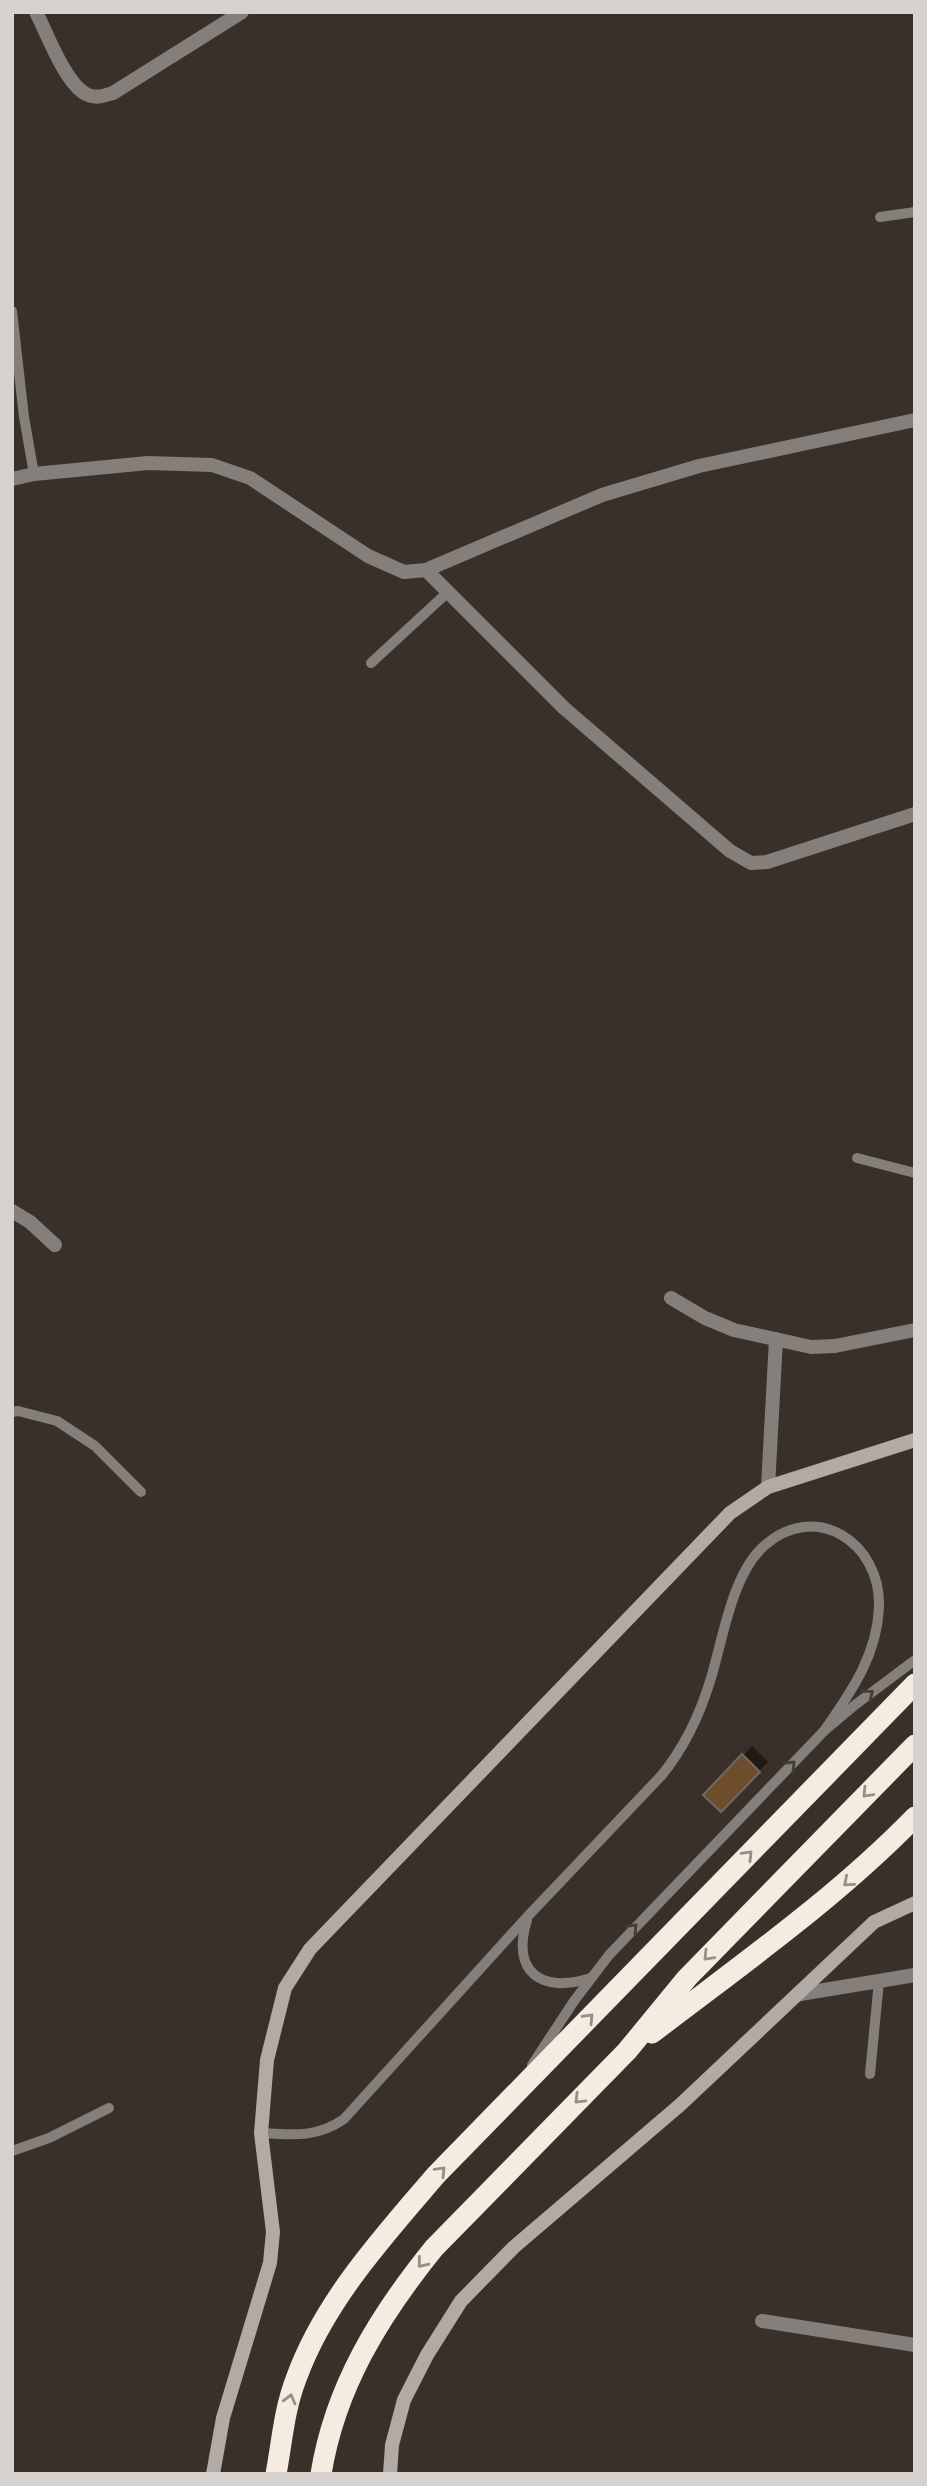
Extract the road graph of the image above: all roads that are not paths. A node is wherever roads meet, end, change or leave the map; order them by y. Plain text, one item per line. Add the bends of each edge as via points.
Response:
1 (36, 12) edge
2 (242, 12) edge
3 (915, 212) edge
4 (880, 217) dead end
5 (12, 311) edge
6 (915, 420) edge
7 (34, 474) junction
8 (12, 480) edge
9 (426, 570) junction
10 (448, 592) junction
11 (371, 663) dead end
12 (915, 814) edge
13 (857, 1158) dead end
14 (915, 1173) edge
15 (13, 1212) edge
16 (55, 1245) dead end
17 (671, 1298) dead end
18 (915, 1330) edge
19 (776, 1339) junction
20 (12, 1412) edge
21 (915, 1440) edge
22 (768, 1487) junction
23 (141, 1492) dead end
24 (915, 1660) edge
25 (915, 1684) edge
26 (824, 1731) junction
27 (915, 1745) edge
28 (915, 1817) edge
29 (915, 1902) edge
30 (527, 1917) junction
31 (915, 1975) edge
32 (591, 1978) junction
33 (879, 1981) junction
34 (800, 1994) junction
35 (628, 2051) junction
36 (870, 2074) dead end
37 (507, 2102) junction
38 (109, 2108) dead end
39 (261, 2133) junction
40 (12, 2151) edge
41 (762, 2321) dead end
42 (915, 2345) edge
43 (322, 2470) edge
44 (277, 2471) edge
45 (214, 2474) edge
46 (390, 2474) edge

1 - 2 street via 78,88 98,97 113,93
3 - 4 lane
5 - 7 lane
6 - 9 street via 699,466 602,495
7 - 8 street
7 - 9 street via 148,463 212,465 250,478 368,556 404,572
9 - 10 street
10 - 11 lane
10 - 12 street via 565,708 730,851 751,863 767,862
13 - 14 lane
15 - 16 street
17 - 19 street via 734,1330
18 - 19 street via 835,1346 811,1347
19 - 22 street
20 - 23 lane via 57,1421 95,1446
21 - 22 main road
22 - 39 main road via 730,1513 310,1949 285,1988 267,2060
26 -> 24 lane
37 -> 25 highway
26 - 30 lane via 869,1657 878,1593 870,1562 850,1539 828,1529 804,1528 772,1539 751,1560 702,1706 675,1759
32 -> 26 lane via 628,1933
27 -> 35 highway via 694,1971
28 -> 35 highway via 831,1896
29 - 34 main road via 874,1922
30 - 32 lane via 521,1949 531,1971 551,1983
30 - 39 lane via 344,2119 308,2135
31 - 33 street
32 - 37 lane
33 - 34 street
33 - 36 lane
34 - 46 main road via 680,2105 514,2247 461,2301 404,2400
35 -> 43 highway via 468,2211 405,2284 344,2388
44 -> 37 highway via 296,2378 335,2302 436,2175
38 - 40 lane
39 - 45 main road via 273,2232 271,2263 223,2418
41 - 42 street

